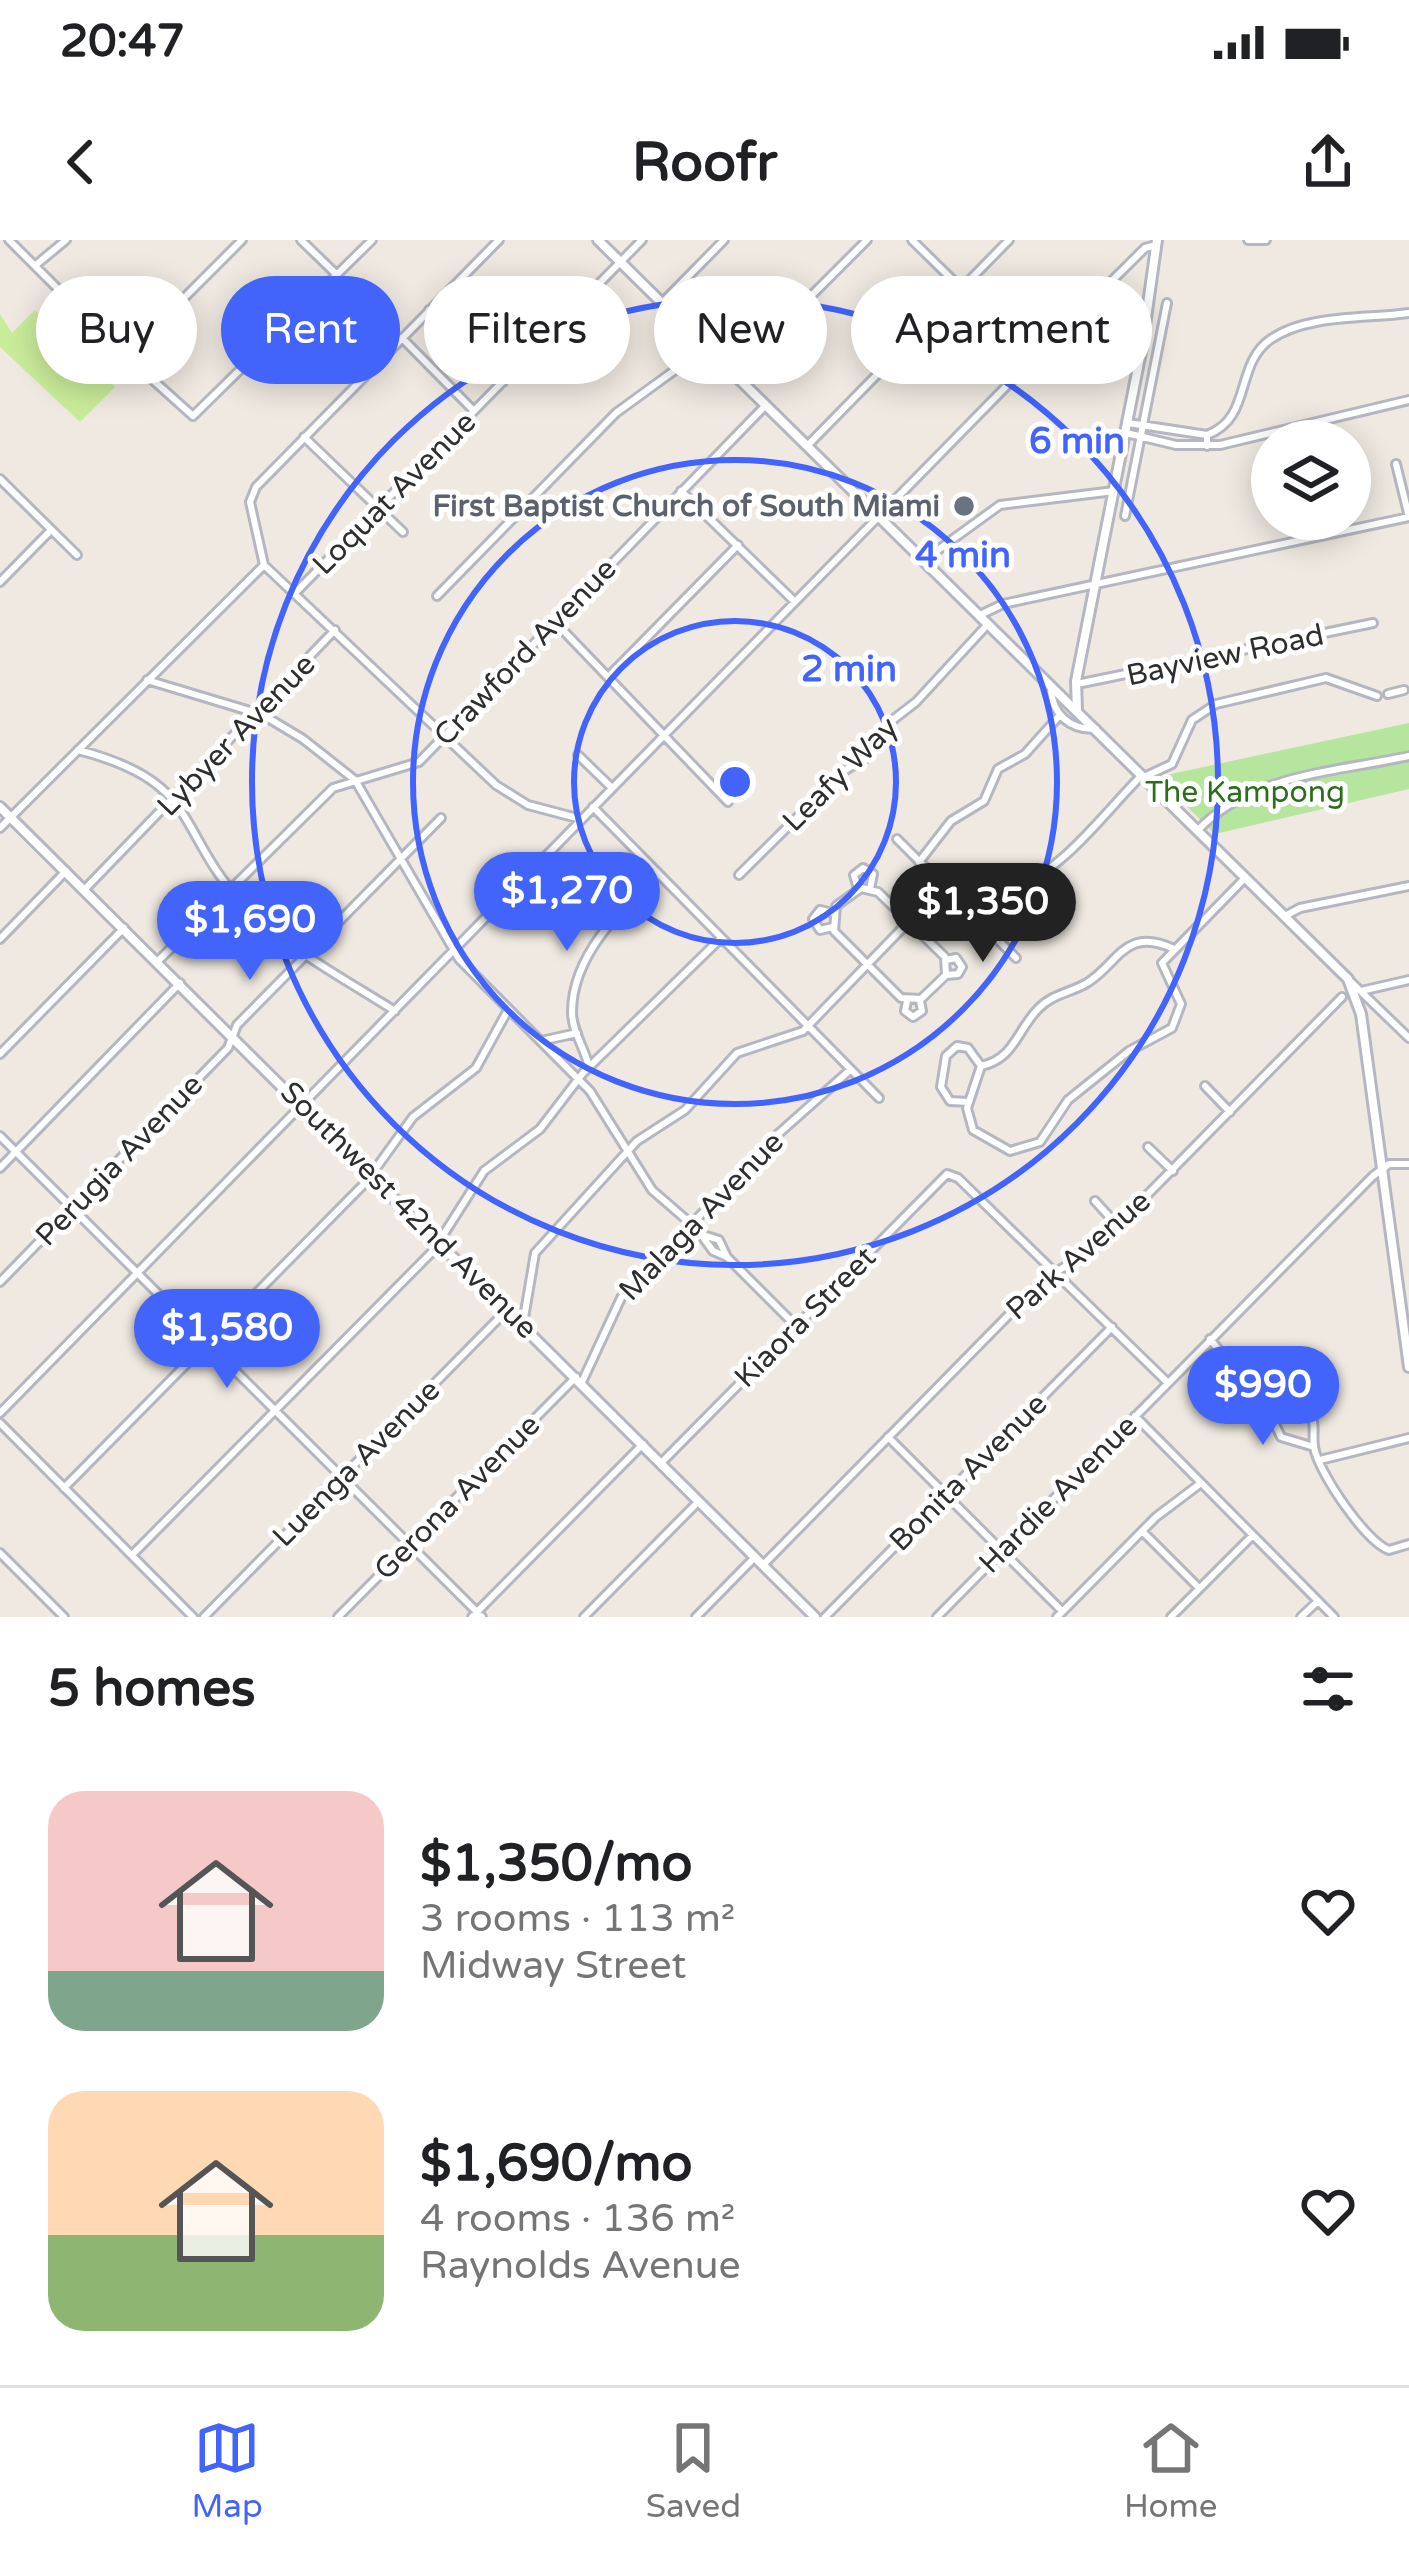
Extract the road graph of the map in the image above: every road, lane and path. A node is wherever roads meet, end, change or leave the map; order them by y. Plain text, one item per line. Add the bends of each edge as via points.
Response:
1 (9, 240) edge
2 (66, 240) edge
3 (242, 240) edge
4 (301, 240) edge
5 (372, 240) edge
6 (499, 240) edge
7 (598, 240) edge
8 (642, 240) edge
9 (724, 240) edge
10 (867, 240) edge
11 (912, 240) edge
12 (1009, 240) edge
13 (1248, 240) edge
14 (1266, 240) edge
15 (1157, 242) edge
16 (621, 262) junction
17 (35, 264) junction
18 (337, 275) junction
19 (47, 276) edge
20 (463, 276) edge
21 (607, 276) edge
22 (689, 276) edge
23 (950, 276) edge
24 (974, 276) edge
25 (1116, 276) edge
26 (1152, 276) edge
27 (827, 280) edge
28 (197, 285) edge
29 (654, 293) edge
30 (1167, 303) dead end
31 (1409, 313) edge
32 (424, 315) edge
33 (402, 338) junction
34 (159, 384) edge
35 (501, 384) edge
36 (656, 384) edge
37 (747, 384) edge
38 (868, 384) edge
39 (1008, 384) edge
40 (1135, 384) edge
41 (1409, 400) edge
42 (767, 404) junction
43 (474, 412) junction
44 (1144, 425) junction
45 (1126, 428) junction
46 (1207, 435) junction
47 (304, 437) junction
48 (1143, 437) junction
49 (809, 444) junction
50 (1208, 446) junction
51 (1396, 464) dead end
52 (0, 480) edge
53 (681, 490) junction
54 (1114, 491) junction
55 (379, 509) junction
56 (881, 514) junction
57 (1125, 516) dead end
58 (1409, 517) edge
59 (52, 530) junction
60 (403, 532) dead end
61 (738, 545) junction
62 (77, 555) dead end
63 (927, 558) junction
64 (264, 565) junction
65 (0, 582) edge
66 (1095, 585) junction
67 (296, 592) junction
68 (436, 596) dead end
69 (794, 601) junction
70 (986, 618) junction
71 (554, 621) junction
72 (1373, 622) dead end
73 (335, 630) junction
74 (609, 676) junction
75 (147, 680) junction
76 (1076, 685) junction
77 (1054, 687) junction
78 (1404, 690) dead end
79 (1388, 694) dead end
80 (1377, 696) dead end
81 (1078, 710) junction
82 (258, 714) junction
83 (1060, 715) junction
84 (1096, 729) junction
85 (665, 734) junction
86 (446, 737) junction
87 (78, 750) junction
88 (578, 755) dead end
89 (1409, 756) edge
90 (1143, 776) junction
91 (355, 780) junction
92 (612, 788) junction
93 (175, 799) junction
94 (728, 802) dead end
95 (0, 807) edge
96 (593, 807) junction
97 (10, 817) junction
98 (441, 818) dead end
99 (581, 819) junction
100 (0, 828) edge
101 (1198, 830) junction
102 (897, 839) dead end
103 (399, 859) junction
104 (919, 862) junction
105 (66, 871) junction
106 (657, 875) junction
107 (739, 875) dead end
108 (1245, 878) junction
109 (1409, 886) edge
110 (230, 888) junction
111 (85, 889) junction
112 (858, 889) junction
113 (870, 889) junction
114 (955, 898) junction
115 (833, 913) junction
116 (1284, 916) junction
117 (908, 921) junction
118 (832, 927) junction
119 (124, 928) junction
120 (0, 939) edge
121 (719, 940) junction
122 (455, 949) junction
123 (1174, 949) junction
124 (308, 955) junction
125 (1016, 958) dead end
126 (946, 960) junction
127 (158, 961) junction
128 (867, 964) junction
129 (946, 975) junction
130 (1348, 979) junction
131 (1409, 980) edge
132 (180, 983) junction
133 (1361, 991) junction
134 (1342, 997) dead end
135 (920, 999) junction
136 (907, 1000) junction
137 (508, 1010) junction
138 (395, 1011) junction
139 (807, 1026) junction
140 (577, 1033) junction
141 (234, 1036) junction
142 (1409, 1038) edge
143 (541, 1041) junction
144 (0, 1054) edge
145 (981, 1066) junction
146 (589, 1067) junction
147 (850, 1070) junction
148 (578, 1078) junction
149 (1205, 1086) dead end
150 (879, 1099) dead end
151 (969, 1102) junction
152 (303, 1104) junction
153 (1230, 1112) junction
154 (0, 1136) edge
155 (1148, 1147) dead end
156 (16, 1151) junction
157 (626, 1155) junction
158 (1409, 1164) edge
159 (1383, 1167) junction
160 (0, 1168) edge
161 (1173, 1171) junction
162 (372, 1174) junction
163 (1095, 1201) dead end
164 (73, 1208) junction
165 (691, 1223) junction
166 (1118, 1225) junction
167 (440, 1241) junction
168 (138, 1273) junction
169 (1056, 1273) junction
170 (0, 1282) edge
171 (508, 1309) junction
172 (1405, 1310) edge
173 (523, 1324) junction
174 (796, 1326) junction
175 (1112, 1327) junction
176 (1210, 1339) junction
177 (208, 1343) junction
178 (1409, 1367) edge
179 (579, 1380) junction
180 (1168, 1383) junction
181 (1261, 1394) junction
182 (275, 1410) junction
183 (0, 1413) edge
184 (1135, 1416) junction
185 (0, 1423) edge
186 (888, 1437) junction
187 (1409, 1438) edge
188 (643, 1444) junction
189 (1314, 1447) junction
190 (1320, 1460) junction
191 (661, 1462) junction
192 (342, 1477) junction
193 (1201, 1483) junction
194 (64, 1488) junction
195 (946, 1495) junction
196 (699, 1501) junction
197 (1142, 1531) junction
198 (1252, 1535) junction
199 (1409, 1544) edge
200 (410, 1545) junction
201 (1002, 1551) junction
202 (0, 1553) edge
203 (132, 1556) junction
204 (759, 1561) junction
205 (1199, 1588) junction
206 (1318, 1601) junction
207 (1060, 1614) edge
208 (477, 1616) edge
209 (64, 1617) edge
210 (194, 1617) edge
211 (205, 1617) edge
212 (338, 1617) edge
213 (584, 1617) edge
214 (696, 1617) edge
215 (814, 1617) edge
216 (825, 1617) edge
217 (937, 1617) edge
218 (1171, 1617) edge
219 (1301, 1617) edge
220 (1334, 1617) edge

1 - 17 street
2 - 17 street
3 - 28 street
4 - 18 street
5 - 18 street
6 - 20 street
7 - 16 main road
8 - 16 street, Loquat Avenue
9 - 22 street
10 - 27 street
11 - 23 street
12 - 24 street
13 - 14 street
15 - 25 street
15 - 26 main road
16 - 21 street, Loquat Avenue
16 - 29 main road
17 - 19 street
18 - 34 street via 196,416
30 - 44 street
31 - 46 street via 1276,335 1250,363 1235,415
32 - 33 street
33 - 43 street
33 - 47 street
35 - 43 street, Loquat Avenue
36 - 68 street
37 - 42 main road
38 - 49 street
39 - 56 street
40 - 45 main road
41 - 50 street
42 - 49 main road
42 - 53 street, Crawford Avenue
43 - 55 street, Loquat Avenue
44 - 45 street
44 - 46 street
44 - 48 street
45 - 48 street
45 - 54 main road
46 - 50 street
47 - 55 street
47 - 64 street via 251,496
48 - 50 street
48 - 57 street
49 - 56 main road
51 - 58 street
52 - 59 street
53 - 61 street
53 - 71 street, Crawford Avenue
54 - 63 street via 1000,505
54 - 66 main road
55 - 60 street
55 - 67 street, Loquat Avenue
56 - 63 main road
56 - 69 street
58 - 66 street
59 - 62 street
59 - 65 street
61 - 69 street
61 - 74 street
63 - 70 main road
64 - 67 street
64 - 75 street, Loquat Avenue
66 - 70 street via 1003,604
66 - 76 main road
67 - 73 street
69 - 85 street
70 - 77 main road
70 - 107 street, Leafy Way via 867,757
71 - 74 street
71 - 86 street, Crawford Avenue
72 - 76 street, Bayview Road
73 - 82 street, Lybyer Avenue
73 - 86 street
74 - 85 street
75 - 82 street
75 - 87 street, Loquat Avenue
76 - 77 main road
76 - 81 main road
77 - 81 main road
77 - 83 street
78 - 79 street
80 - 90 street via 1325,678 1211,706 1186,728 1172,764
81 - 84 main road
82 - 91 street
82 - 93 street, Lybyer Avenue
83 - 84 street
83 - 104 street via 998,769 981,805 952,821
84 - 90 main road
85 - 92 street
85 - 94 street
86 - 91 street, Crawford Avenue via 407,770
86 - 99 street via 513,797
87 - 93 street via 131,766
87 - 97 street, Loquat Avenue
88 - 92 street
89 - 101 street via 1254,789
90 - 101 main road
90 - 114 street via 1043,872 1010,890
91 - 103 street
91 - 110 street, Crawford Avenue via 320,799
92 - 96 street
93 - 110 street
93 - 111 street, Lybyer Avenue
95 - 97 main road, Southwest 42nd Avenue
96 - 99 street
96 - 106 street
97 - 100 street, Loquat Avenue
97 - 105 main road, Southwest 42nd Avenue
98 - 103 street, Perugia Avenue
99 - 122 street
101 - 108 main road
102 - 104 street
103 - 122 street
103 - 124 street, Perugia Avenue
104 - 114 street
105 - 111 main road, Southwest 42nd Avenue
105 - 120 street
106 - 121 street
106 - 140 street via 594,946 573,1002
108 - 116 main road
108 - 123 street
109 - 116 street
110 - 124 street
110 - 127 street, Crawford Avenue
111 - 119 main road, Southwest 42nd Avenue
112 - 113 street
112 - 113 street via 853,877 863,868 874,874
112 - 115 street
113 - 117 street
114 - 117 street
114 - 125 street
115 - 118 street
115 - 118 street via 820,910 813,919 820,929
116 - 130 main road
117 - 126 street
117 - 128 street
118 - 128 street
119 - 127 main road, Southwest 42nd Avenue
119 - 144 street
121 - 139 street
121 - 146 street
122 - 137 street
122 - 138 street
123 - 145 street via 1151,943 1118,950 1090,980 1042,1004 1004,1059
123 - 151 street via 1162,966 1181,1004 1172,1028 1068,1100 1040,1142 1019,1152 992,1145 971,1128
124 - 138 street
124 - 141 street, Perugia Avenue
126 - 129 street
126 - 129 street via 962,967
127 - 132 main road, Southwest 42nd Avenue
128 - 136 street
128 - 139 street
129 - 135 street
130 - 133 street
130 - 159 main road via 1360,1008
131 - 133 street
132 - 141 main road, Southwest 42nd Avenue
132 - 156 street
133 - 142 street
134 - 153 street, Park Avenue
135 - 136 street
135 - 136 street via 916,1017 906,1013
137 - 143 street
137 - 162 street via 476,1069 408,1122
138 - 152 street
139 - 147 street
139 - 157 street via 733,1056 685,1109
140 - 143 street
140 - 146 street
141 - 152 main road, Southwest 42nd Avenue
141 - 164 street, Perugia Avenue
143 - 148 street
145 - 151 street
145 - 151 street via 963,1046 944,1060 944,1096
146 - 148 street
147 - 150 street
147 - 165 street, Malaga Avenue
148 - 157 street
148 - 167 street via 540,1129 481,1174
149 - 153 street
152 - 162 main road, Southwest 42nd Avenue
152 - 168 street
153 - 161 street, Park Avenue
154 - 156 street
155 - 161 street
156 - 160 street
156 - 164 street
157 - 165 street
157 - 173 street via 533,1256
158 - 159 street
159 - 172 main road
159 - 176 street, Hardie Avenue
161 - 166 street, Park Avenue
162 - 167 main road, Southwest 42nd Avenue
162 - 177 street
163 - 166 street
164 - 168 street
164 - 170 street, Perugia Avenue
165 - 174 street
165 - 179 street, Malaga Avenue via 616,1304
166 - 169 street, Park Avenue
167 - 171 main road, Southwest 42nd Avenue
167 - 182 street
168 - 177 street
168 - 183 street
169 - 174 street, Kiaora Street via 950,1173
169 - 175 street
169 - 186 street, Park Avenue
171 - 173 main road, Southwest 42nd Avenue
171 - 192 street, Luenga Avenue
172 - 178 main road
173 - 179 main road, Southwest 42nd Avenue
174 - 191 street, Kiaora Street
175 - 180 street
175 - 195 street, Bonita Avenue
176 - 180 street, Hardie Avenue
176 - 181 street
177 - 182 street
177 - 194 street
179 - 188 main road, Southwest 42nd Avenue
179 - 200 street, Gerona Avenue
180 - 184 street, Hardie Avenue
181 - 189 street via 1281,1437
181 - 189 street via 1305,1405
182 - 192 street
182 - 203 street
184 - 193 street
184 - 201 street, Hardie Avenue
185 - 194 street
186 - 195 street
186 - 204 street, Park Avenue
187 - 190 street
188 - 191 main road, Southwest 42nd Avenue
188 - 208 street
189 - 190 street
190 - 199 street via 1377,1545
191 - 196 main road, Southwest 42nd Avenue
192 - 200 street
192 - 211 street, Luenga Avenue
193 - 197 street
193 - 198 street
194 - 203 street
195 - 201 street
195 - 216 street, Bonita Avenue
196 - 204 main road, Southwest 42nd Avenue
196 - 213 street
197 - 205 street
197 - 207 street
198 - 205 street
198 - 206 street
200 - 208 street
200 - 212 street, Gerona Avenue
201 - 207 street
201 - 217 street, Hardie Avenue
202 - 209 street
203 - 210 street
204 - 214 street, Park Avenue
204 - 215 main road, Southwest 42nd Avenue
205 - 218 street
206 - 219 street
206 - 220 street

